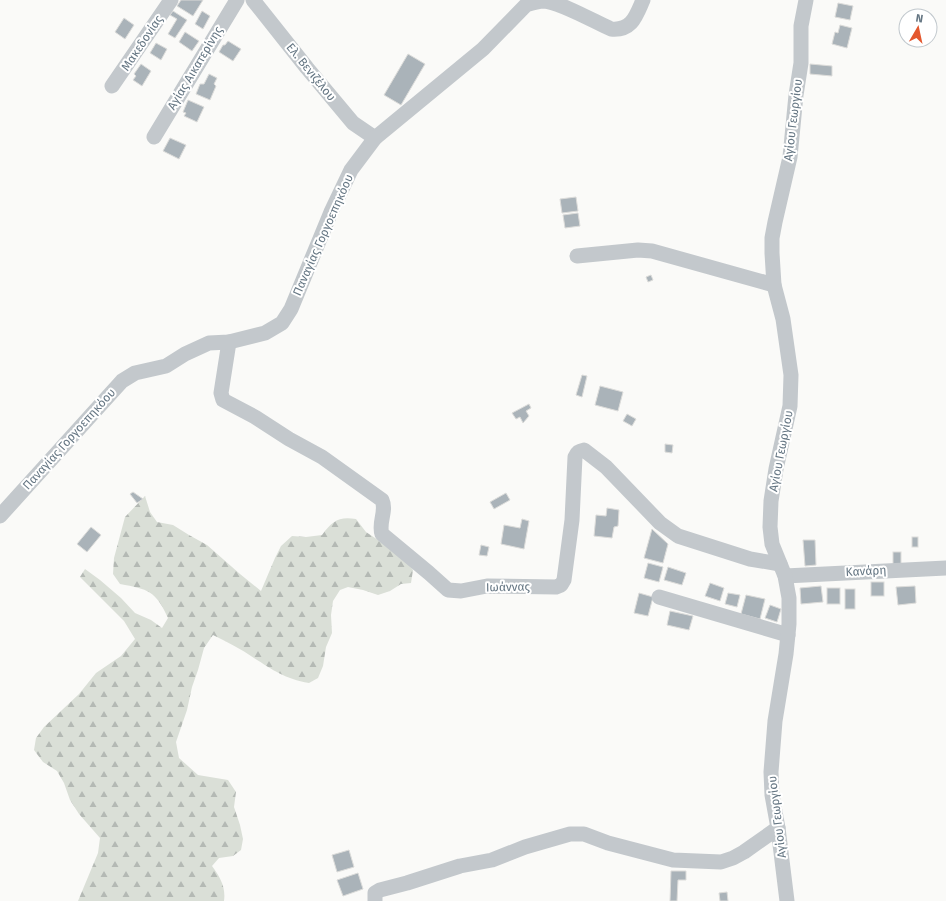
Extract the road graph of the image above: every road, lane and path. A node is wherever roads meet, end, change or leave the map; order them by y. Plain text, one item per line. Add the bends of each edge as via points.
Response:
1 (171, 0) edge
2 (237, 0) edge
3 (253, 0) edge
4 (643, 0) edge
5 (806, 0) edge
6 (112, 86) dead end
7 (154, 137) dead end
8 (375, 138) junction
9 (577, 256) dead end
10 (774, 285) junction
11 (229, 342) junction
12 (0, 516) edge
13 (946, 568) edge
14 (782, 570) junction
15 (658, 597) dead end
16 (788, 634) junction
17 (778, 828) junction
18 (375, 901) edge
19 (787, 901) edge

1 - 6 street, Μακεδονίας
2 - 7 street, Αγίας Αικατερίνης
3 - 8 street, Ελ. Βενιζέλου via 353,123
4 - 8 street, Παναγίας Γοργοεπηκόου via 629,25 619,30 611,29 557,4 545,1 526,5 483,49
5 - 10 street, Αγίου Γεωργίου via 801,26 800,63 790,157 772,238
8 - 11 street, Παναγίας Γοργοεπηκόου via 351,170 291,309 282,323 265,333
9 - 10 street via 652,251
10 - 14 street, Αγίου Γεωργίου via 783,319 791,375 790,406 771,502 772,544
11 - 12 street, Παναγίας Γοργοεπηκόου via 210,343 166,366 135,373 122,381
11 - 14 street, Ιωάννας via 221,393 223,400 322,456 382,500 382,534 448,590 461,591 487,586 561,585 564,580 572,520 575,457 584,450 606,467 660,523 678,536
13 - 14 street, Κανάρη
14 - 16 street, Αγίου Γεωργίου via 789,598
15 - 16 street
16 - 17 street, Αγίου Γεωργίου via 771,772
17 - 18 street via 744,852 721,862 673,860 584,834 570,834 492,860 460,866 380,890 375,893
17 - 19 street, Αγίου Γεωργίου

